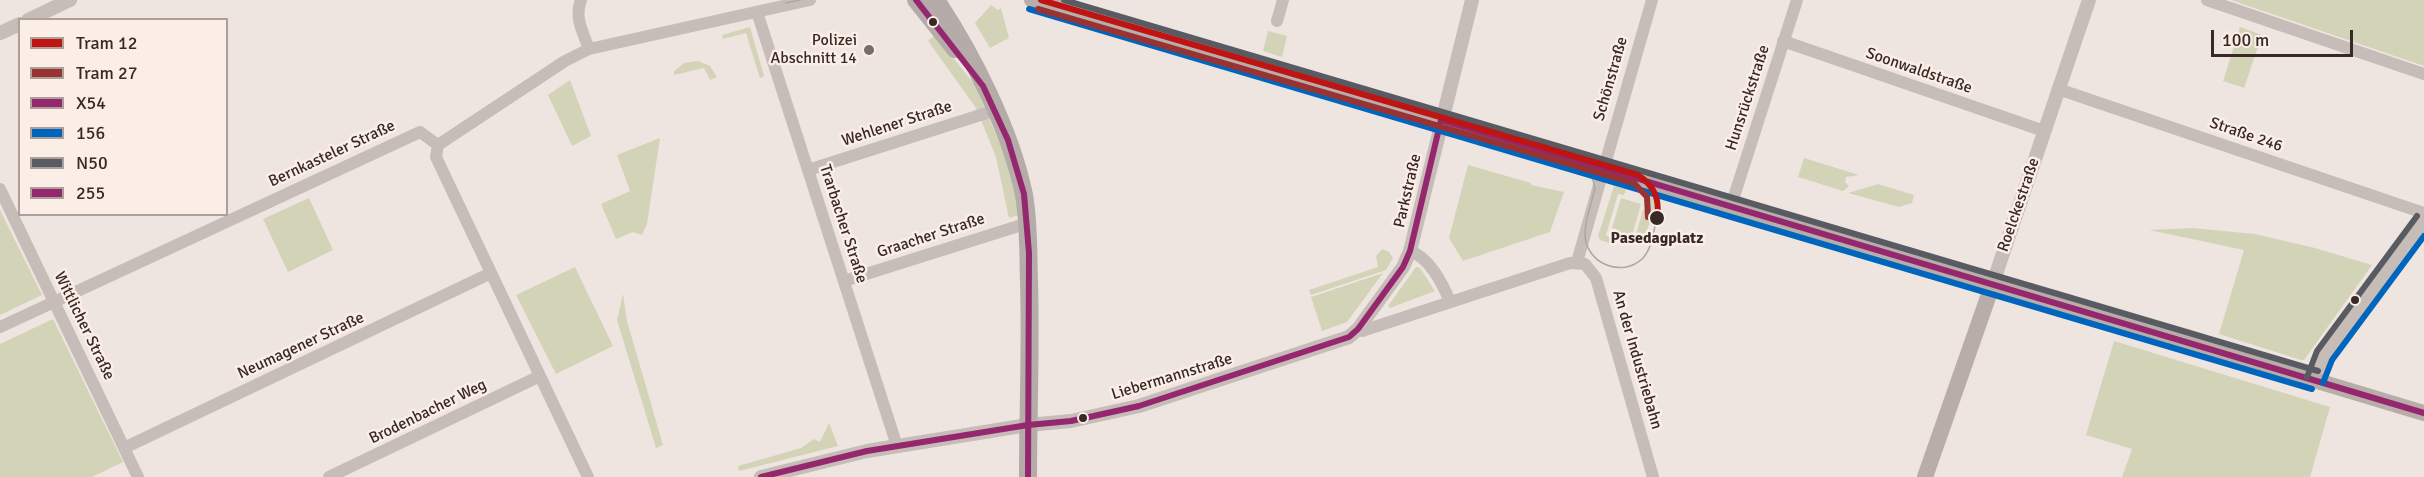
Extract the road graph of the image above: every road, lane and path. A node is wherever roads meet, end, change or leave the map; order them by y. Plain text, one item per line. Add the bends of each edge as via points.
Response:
1 (70, 0) edge
2 (581, 0) edge
3 (810, 0) edge
4 (916, 0) edge
5 (936, 0) edge
6 (1032, 0) edge
7 (1282, 0) edge
8 (1472, 0) edge
9 (1652, 0) edge
10 (1797, 0) edge
11 (2089, 0) edge
12 (2206, 0) edge
13 (757, 12) junction
14 (32, 18) edge
15 (1277, 21) dead end
16 (18, 25) edge
17 (0, 33) edge
18 (1783, 41) junction
19 (589, 49) junction
20 (2424, 74) edge
21 (983, 86) junction
22 (2058, 89) junction
23 (996, 110) junction
24 (1441, 120) junction
25 (2044, 131) junction
26 (438, 145) junction
27 (1605, 169) junction
28 (808, 170) junction
29 (0, 189) edge
30 (1731, 206) junction
31 (2424, 213) edge
32 (2424, 221) edge
33 (1028, 223) junction
34 (1410, 250) junction
35 (1577, 262) junction
36 (491, 273) junction
37 (844, 282) junction
38 (1993, 283) junction
39 (54, 302) junction
40 (1450, 302) junction
41 (0, 327) edge
42 (1358, 329) junction
43 (540, 376) junction
44 (2315, 380) junction
45 (2424, 413) edge
46 (1028, 425) junction
47 (897, 446) junction
48 (124, 448) junction
49 (138, 477) edge
50 (329, 477) edge
51 (588, 477) edge
52 (761, 477) edge
53 (1028, 477) edge
54 (1653, 477) edge
55 (1925, 477) edge

1 - 14 street
2 - 19 street via 578,21
3 - 13 street
4 - 21 main road
5 - 21 main road
6 - 24 main road
7 - 15 street
8 - 24 street, Parkstraße
9 - 27 street, Schönstraße
10 - 18 street, Hunsrückstraße
11 - 22 street, Roelckestraße
12 - 20 street
13 - 19 street
13 - 28 street, Trarbacher Straße
16 - 17 street
18 - 25 street, Soonwaldstraße
18 - 30 street, Hunsrückstraße
19 - 26 street
21 - 23 main road
22 - 25 street, Roelckestraße
22 - 31 street, Straße 246
23 - 28 street, Wehlener Straße
23 - 33 main road via 1017,169
24 - 27 main road
24 - 34 street, Parkstraße
25 - 38 street, Roelckestraße
26 - 36 street via 436,157
26 - 39 street, Bernkasteler Straße via 420,132
27 - 30 main road
27 - 35 street
28 - 37 street, Trarbacher Straße
29 - 39 street, Wittlicher Straße
30 - 38 main road
32 - 44 street via 2324,356
33 - 37 street, Graacher Straße
33 - 46 main road
34 - 40 street, Parkstraße via 1423,258
34 - 42 street, Parkstraße via 1403,267
35 - 40 street, Liebermannstraße
35 - 54 street, An der Industriebahn via 1585,264 1596,278
36 - 43 street
36 - 48 street, Neumagener Straße
37 - 47 street, Trarbacher Straße
38 - 44 main road
38 - 55 main road, Roelckestraße
39 - 41 street, Bernkasteler Straße
39 - 48 street, Wittlicher Straße
40 - 42 street, Liebermannstraße via 1362,331
42 - 46 street, Liebermannstraße via 1349,337 1164,399 1071,421
43 - 50 street, Brodenbacher Weg
43 - 51 street
44 - 45 main road
46 - 47 street, Liebermannstraße
46 - 53 main road
47 - 52 street, Liebermannstraße
48 - 49 street, Wittlicher Straße

